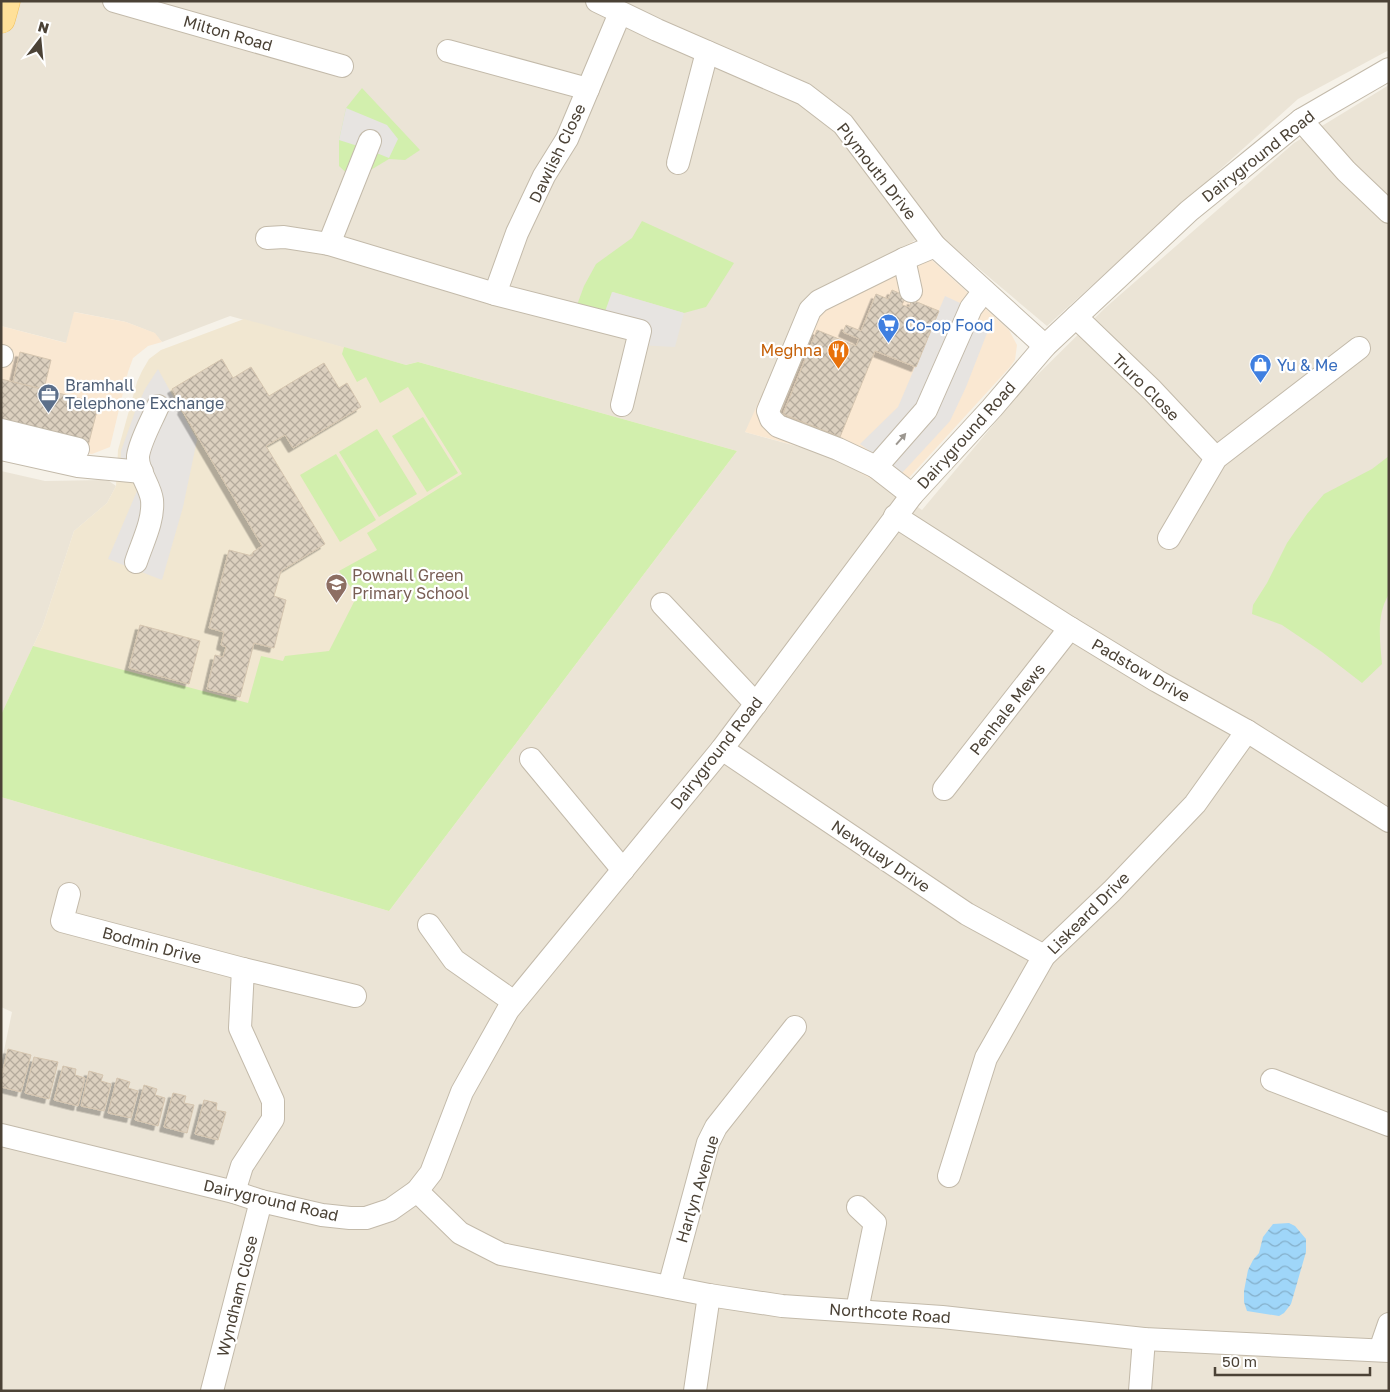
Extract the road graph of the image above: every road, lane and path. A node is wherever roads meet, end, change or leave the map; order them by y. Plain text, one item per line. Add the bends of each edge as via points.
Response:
1 (6, 1) edge
2 (114, 1) edge
3 (597, 1) edge
4 (620, 13) junction
5 (1, 19) edge
6 (448, 51) dead end
7 (707, 52) junction
8 (342, 66) dead end
9 (1389, 69) edge
10 (588, 89) junction
11 (1301, 120) junction
12 (370, 141) dead end
13 (678, 163) dead end
14 (1389, 212) edge
15 (267, 238) dead end
16 (329, 244) junction
17 (935, 246) junction
18 (904, 259) junction
19 (911, 291) dead end
20 (984, 291) junction
21 (494, 294) junction
22 (1076, 316) junction
23 (1045, 346) junction
24 (1358, 348) dead end
25 (622, 404) dead end
26 (158, 406) dead end
27 (1, 430) edge
28 (78, 449) dead end
29 (1, 450) edge
30 (1216, 458) junction
31 (876, 467) junction
32 (142, 472) junction
33 (912, 495) junction
34 (895, 516) junction
35 (1168, 538) dead end
36 (136, 562) dead end
37 (662, 604) dead end
38 (1070, 628) junction
39 (756, 704) junction
40 (1247, 731) junction
41 (722, 750) junction
42 (531, 759) dead end
43 (944, 789) dead end
44 (1389, 821) edge
45 (623, 870) junction
46 (69, 894) dead end
47 (430, 925) dead end
48 (1044, 956) junction
49 (242, 969) junction
50 (355, 996) dead end
51 (514, 1002) junction
52 (795, 1027) dead end
53 (1272, 1080) dead end
54 (1389, 1125) edge
55 (1, 1135) edge
56 (949, 1176) dead end
57 (417, 1191) junction
58 (234, 1192) junction
59 (261, 1201) junction
60 (858, 1207) dead end
61 (669, 1287) junction
62 (709, 1295) junction
63 (857, 1310) junction
64 (1389, 1324) edge
65 (1144, 1339) junction
66 (1384, 1350) edge
67 (212, 1391) edge
68 (696, 1391) edge
69 (1140, 1391) edge

1 - 5 main road
2 - 8 street, Milton Road
3 - 4 street, Plymouth Drive
4 - 7 street, Plymouth Drive
4 - 10 street, Dawlish Close
6 - 10 street
7 - 13 street
7 - 17 street, Plymouth Drive via 804,94 843,124
9 - 11 street, Dairyground Road
10 - 21 street, Dawlish Close via 567,139 544,176
11 - 14 street via 1346,171
11 - 22 street, Dairyground Road via 1189,211
12 - 16 street
15 - 16 street via 284,237
16 - 21 street
17 - 18 street
17 - 20 street, Plymouth Drive
18 - 19 street
18 - 31 street via 819,301 810,310 768,410 778,426
20 - 23 street, Plymouth Drive
31 -> 20 street via 926,410 971,308
21 - 25 street via 640,331
22 - 23 street, Dairyground Road
22 - 30 street, Truro Close
23 - 33 street, Dairyground Road
24 - 30 street
26 - 32 street via 138,456
27 - 28 street
29 - 32 street via 78,466
30 - 35 street
31 - 33 street
32 - 36 street via 152,499 152,516
33 - 34 street, Dairyground Road
34 - 38 street, Padstow Drive
34 - 39 street, Dairyground Road
37 - 39 street
38 - 40 street, Padstow Drive
38 - 43 street, Penhale Mews
39 - 41 street, Dairyground Road
40 - 44 street, Padstow Drive
40 - 48 street, Liskeard Drive via 1195,804
41 - 45 street, Dairyground Road
41 - 48 street, Newquay Drive via 967,914
42 - 45 street
45 - 51 street, Dairyground Road
46 - 49 street, Bodmin Drive via 62,921
47 - 51 street via 454,960
48 - 56 street, Liskeard Drive via 986,1058
49 - 50 street, Bodmin Drive
49 - 58 street via 240,1028 273,1101 274,1110 273,1119 242,1166
51 - 57 street, Dairyground Road via 462,1092 431,1173
52 - 61 street, Harlyn Avenue via 716,1127 708,1143
53 - 54 street
55 - 58 street, Dairyground Road
57 - 59 street, Dairyground Road via 390,1210 366,1218 322,1215
57 - 61 street, Northcote Road via 460,1233 501,1254
58 - 59 street, Dairyground Road
59 - 67 street, Wyndham Close
60 - 63 street via 875,1223
61 - 62 street, Northcote Road
62 - 63 street, Northcote Road via 782,1306
62 - 68 street
63 - 65 street, Northcote Road
64 - 66 street
65 - 66 street, Northcote Road
65 - 69 street

